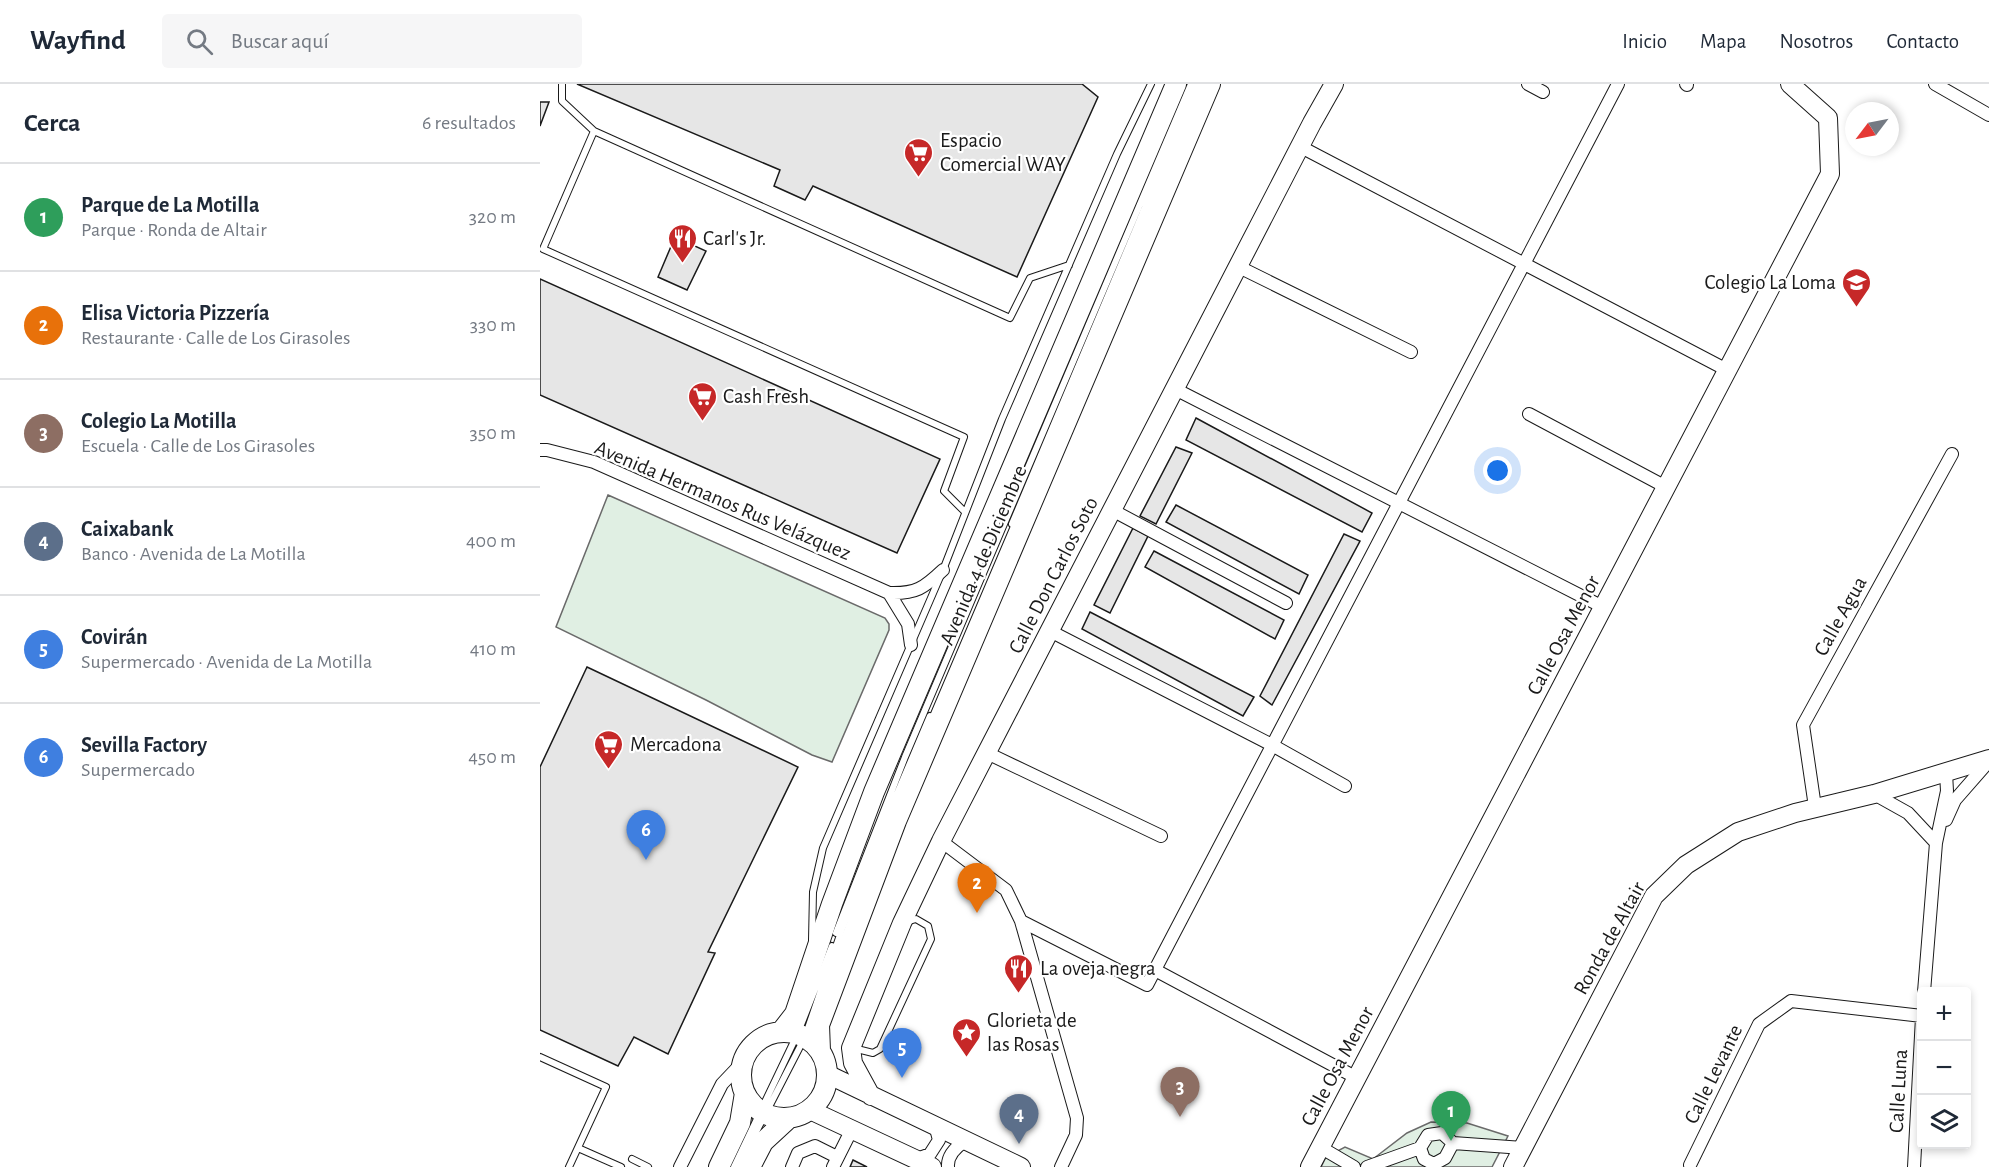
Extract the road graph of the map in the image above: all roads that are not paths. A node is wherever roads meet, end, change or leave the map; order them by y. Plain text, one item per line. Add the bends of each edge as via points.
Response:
1 (562, 84) edge
2 (1151, 84) edge
3 (1176, 84) edge
4 (1191, 84) edge
5 (1197, 84) edge
6 (1210, 84) edge
7 (1334, 84) edge
8 (1528, 84) edge
9 (1618, 84) edge
10 (1935, 84) edge
11 (1796, 85) edge
12 (1544, 92) dead end
13 (1989, 115) edge
14 (594, 131) junction
15 (1301, 147) junction
16 (1525, 263) junction
17 (1069, 265) junction
18 (1239, 267) junction
19 (1412, 352) dead end
20 (1727, 370) junction
21 (1175, 389) junction
22 (1529, 414) dead end
23 (540, 450) edge
24 (1952, 454) dead end
25 (1666, 487) junction
26 (1399, 504) junction
27 (1112, 510) junction
28 (965, 512) junction
29 (943, 570) junction
30 (889, 593) junction
31 (1287, 603) dead end
32 (1604, 607) junction
33 (1050, 631) junction
34 (911, 645) junction
35 (1272, 745) junction
36 (987, 753) junction
37 (1989, 760) edge
38 (1946, 773) junction
39 (1345, 786) dead end
40 (1874, 794) junction
41 (1815, 807) junction
42 (1161, 836) dead end
43 (940, 841) junction
44 (1936, 843) junction
45 (1021, 921) junction
46 (902, 923) junction
47 (811, 965) junction
48 (1155, 970) junction
49 (1924, 987) edge
50 (1917, 1015) edge
51 (794, 1035) junction
52 (1921, 1041) edge
53 (851, 1048) junction
54 (820, 1051) junction
55 (540, 1057) edge
56 (742, 1063) junction
57 (827, 1074) junction
58 (1357, 1078) junction
59 (745, 1093) junction
60 (871, 1096) junction
61 (810, 1110) junction
62 (764, 1112) junction
63 (789, 1118) junction
64 (935, 1125) junction
65 (852, 1129) junction
66 (965, 1141) junction
67 (1453, 1143) junction
68 (1320, 1147) junction
69 (578, 1148) junction
70 (1420, 1148) junction
71 (1522, 1148) junction
72 (632, 1159) dead end
73 (835, 1162) edge
74 (924, 1163) edge
75 (1433, 1165) edge
76 (1690, 1165) dead end
77 (569, 1167) edge
78 (621, 1167) edge
79 (648, 1167) edge
80 (680, 1167) edge
81 (719, 1167) edge
82 (734, 1167) edge
83 (738, 1167) edge
84 (750, 1167) edge
85 (792, 1167) edge
86 (948, 1167) edge
87 (1022, 1167) edge
88 (1061, 1167) edge
89 (1310, 1167) edge
90 (1354, 1167) edge
91 (1367, 1167) edge
92 (1514, 1167) edge
93 (1914, 1167) edge

1 - 14 lane via 562,101
2 - 17 lane
3 - 47 main road, Avenida 4 de Diciembre via 874,792
4 - 51 lane via 905,757
5 - 51 lane via 842,930
6 - 54 main road, Avenida 4 de Diciembre via 896,821 819,1025
7 - 15 street, Calle Don Carlos Soto
8 - 12 street
9 - 16 street
10 - 13 street
11 - 20 street, Calle Osa Menor via 1828,118 1830,174
14 - 17 lane via 1010,318 1030,278
14 - 28 lane via 543,249 964,437 944,491
15 - 16 street
15 - 18 street, Calle Don Carlos Soto
16 - 20 street
16 - 26 street
17 - 28 lane
18 - 19 street
18 - 21 street, Calle Don Carlos Soto
20 - 25 street, Calle Osa Menor
21 - 26 street
21 - 27 street, Calle Don Carlos Soto
22 - 25 street
23 - 30 street, Avenida Hermanos Rus Velázquez via 594,462
24 - 41 street, Calle Agua via 1803,725
25 - 32 street, Calle Osa Menor
26 - 32 street
26 - 35 street
27 - 31 street
27 - 33 street, Calle Don Carlos Soto
28 - 29 lane
29 - 30 street via 914,592
29 - 34 lane
30 - 34 street via 908,624
32 - 58 street, Calle Osa Menor
33 - 35 street
33 - 36 street, Calle Don Carlos Soto
34 - 47 lane via 824,848 813,892
35 - 39 street
35 - 48 street
36 - 42 street
36 - 43 street, Calle Don Carlos Soto
37 - 38 street, Ronda de Altair
37 - 44 street via 1955,800
38 - 40 street, Ronda de Altair
38 - 44 street via 1947,791
40 - 41 street, Ronda de Altair
40 - 44 street via 1908,813
41 - 71 street, Ronda de Altair via 1738,832 1686,865 1654,896
43 - 45 street via 1006,890
43 - 46 street, Calle Don Carlos Soto
44 - 49 street
45 - 48 street via 1147,986
45 - 88 street via 1077,1118 1076,1135
46 - 53 street, Calle Don Carlos Soto
46 - 53 lane via 916,919 922,922 928,926 931,939 880,1049 873,1053
47 - 51 main road, Avenida 4 de Diciembre via 795,1014
48 - 58 street
50 - 76 street, Calle Levante via 1791,1001 1759,1024
51 - 54 main road
51 - 56 main road via 756,1041
51 - 62 lane
52 - 93 street, Calle Luna
53 - 60 street via 853,1063
54 - 57 main road
55 - 69 lane via 606,1087
56 - 59 main road
56 - 80 street via 722,1084
57 - 60 street
57 - 61 main road via 820,1100
58 - 68 street, Calle Osa Menor
59 - 62 main road via 752,1105
59 - 81 main road via 740,1123
60 - 64 street
61 - 63 main road
61 - 65 street
62 - 63 main road
62 - 82 lane
62 - 83 lane
63 - 84 main road via 763,1142
64 - 66 street
64 - 74 street via 939,1140
65 - 73 street
65 - 74 street
66 - 86 street via 947,1160
66 - 87 street
67 - 70 street via 1442,1132 1428,1135
67 - 71 street
67 - 75 street via 1446,1158
68 - 89 street, Calle Osa Menor
68 - 90 street
69 - 77 lane
69 - 78 lane
70 - 75 street via 1424,1159
70 - 91 street
71 - 92 street, Ronda de Altair
72 - 79 lane
73 - 85 street via 815,1146 798,1153

